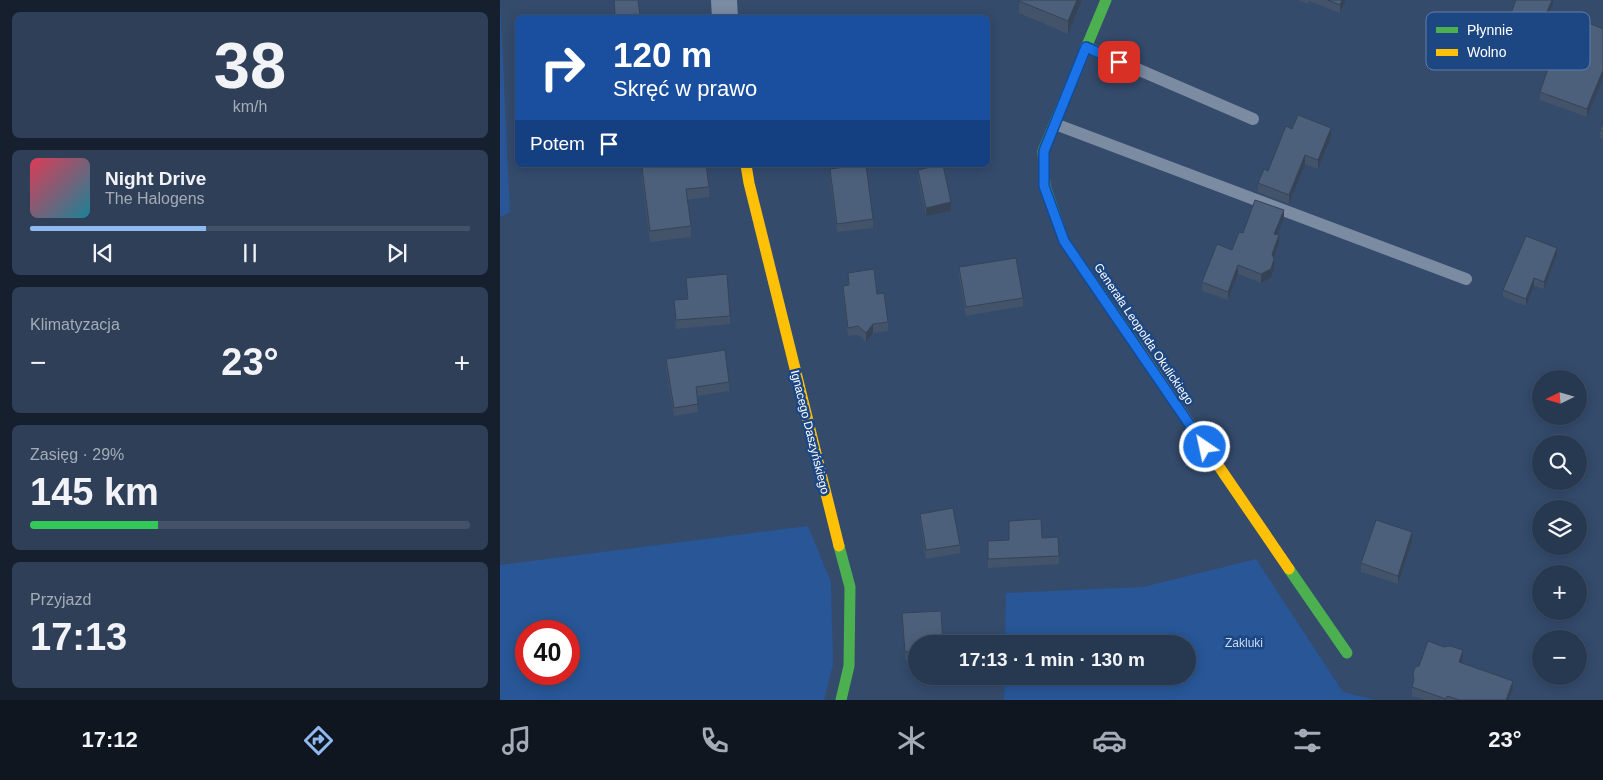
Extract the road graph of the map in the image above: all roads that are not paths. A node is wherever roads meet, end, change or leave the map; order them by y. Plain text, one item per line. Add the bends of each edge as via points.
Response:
1 (724, 0) edge
2 (1106, 0) edge
3 (725, 15) edge
4 (1086, 47) junction
5 (1253, 118) dead end
6 (1055, 124) junction
7 (746, 167) edge
8 (1466, 279) dead end
9 (1347, 653) dead end
10 (841, 700) edge

1 - 3 street
2 - 4 street, Generała Leopolda Okulickiego
4 - 5 lane
4 - 6 street, Generała Leopolda Okulickiego
6 - 8 lane
6 - 9 street, Generała Leopolda Okulickiego via 1044,151 1044,186 1064,241
7 - 10 street, Ignacego Daszyńskiego via 830,517 850,587 849,666

